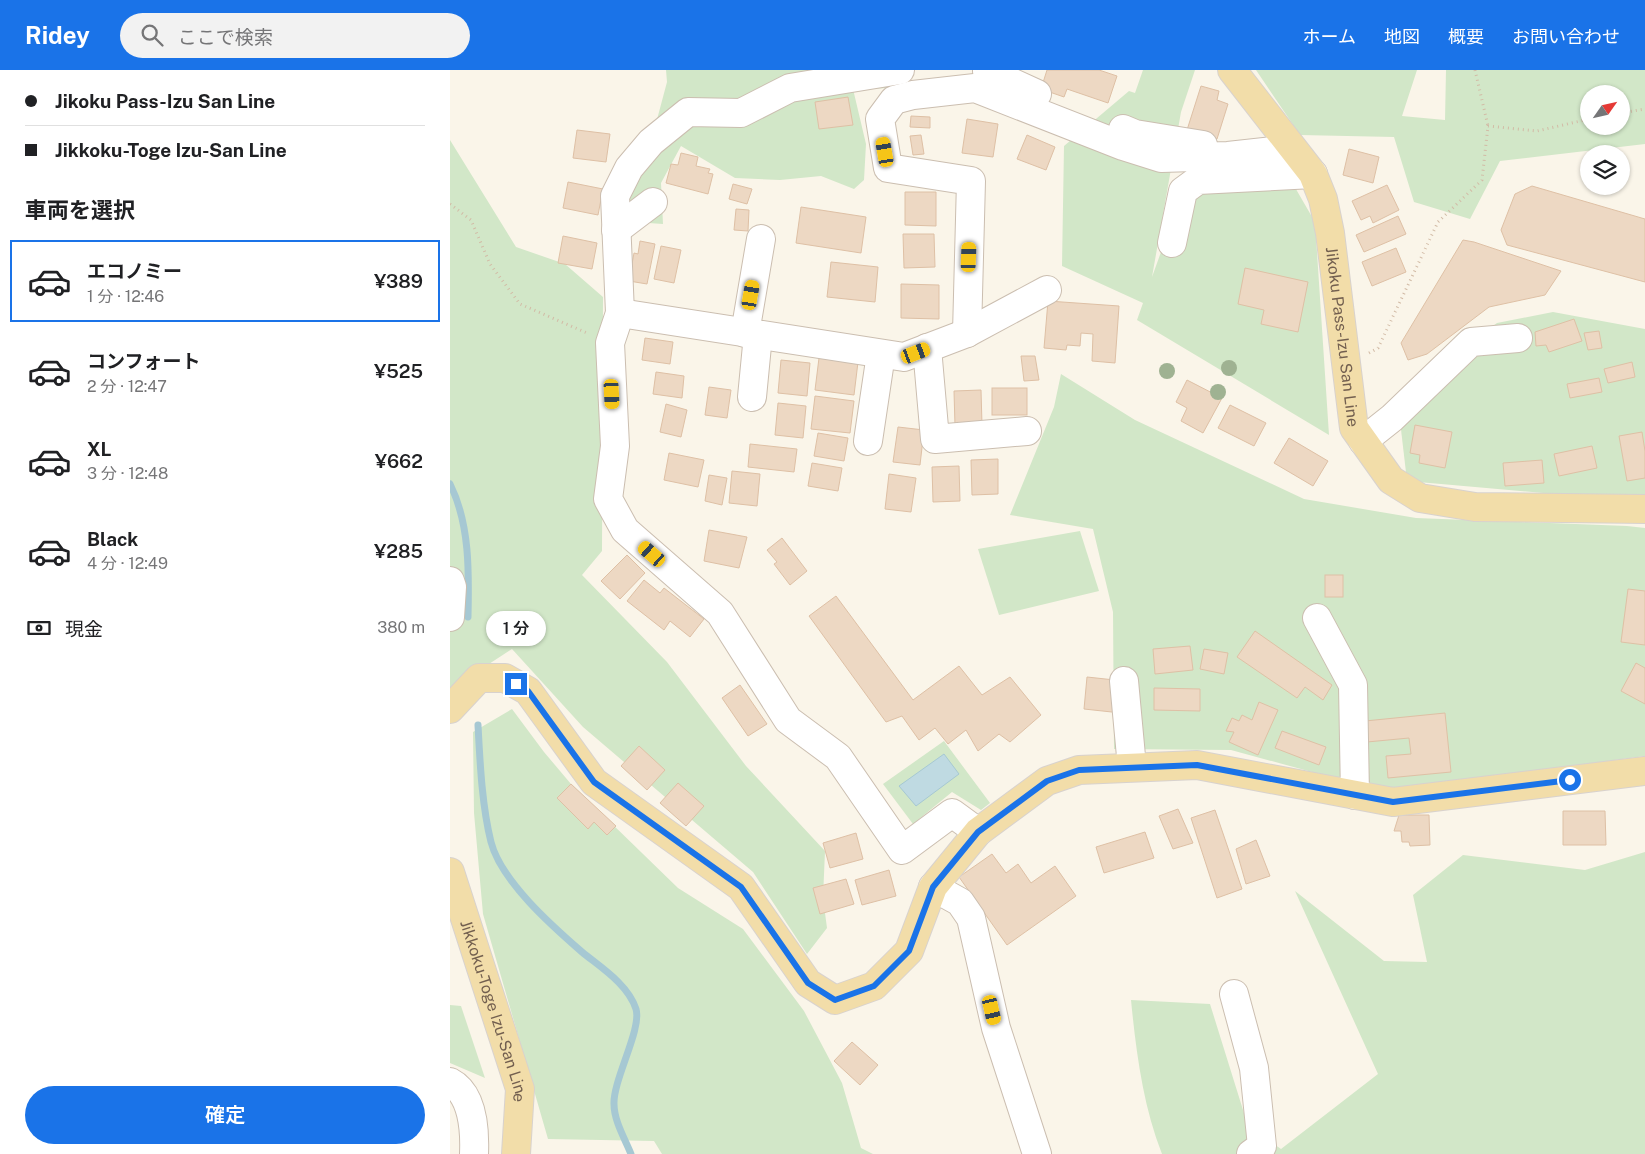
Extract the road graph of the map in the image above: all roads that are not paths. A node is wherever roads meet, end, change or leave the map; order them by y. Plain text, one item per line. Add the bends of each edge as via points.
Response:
1 (900, 70) edge
2 (982, 70) edge
3 (1232, 70) edge
4 (1292, 149) junction
5 (1201, 156) junction
6 (1313, 174) junction
7 (653, 202) dead end
8 (616, 230) junction
9 (761, 239) dead end
10 (1172, 243) dead end
11 (1047, 290) dead end
12 (620, 314) junction
13 (967, 333) junction
14 (751, 334) junction
15 (1518, 338) dead end
16 (927, 348) junction
17 (881, 354) junction
18 (752, 397) dead end
19 (1027, 430) dead end
20 (868, 441) dead end
21 (1363, 441) junction
22 (1645, 509) edge
23 (450, 581) edge
24 (450, 617) edge
25 (1317, 618) dead end
26 (1124, 681) dead end
27 (450, 709) edge
28 (1132, 767) junction
29 (1645, 771) edge
30 (1355, 795) junction
31 (978, 832) junction
32 (450, 872) edge
33 (933, 887) junction
34 (1234, 994) dead end
35 (450, 1082) edge
36 (474, 1154) edge
37 (516, 1154) edge
38 (1037, 1154) edge
39 (1251, 1154) edge

1 - 8 street via 790,88 741,112 688,112 651,142 629,168 615,196
2 - 5 street via 1135,134 1203,145
3 - 4 main road, Jikoku Pass-Izu San Line
4 - 5 street
4 - 6 main road, Jikoku Pass-Izu San Line
5 - 13 street via 1160,158 976,88 912,94 894,100 880,120 888,168 971,181
6 - 10 street via 1198,180 1183,191
6 - 21 main road, Jikoku Pass-Izu San Line via 1323,199 1330,233 1354,428
7 - 8 street
8 - 12 street
9 - 14 street
11 - 13 street
12 - 14 street
12 - 31 street via 610,343 615,446 608,499 625,530 720,613 788,720 838,757 902,850 952,813
13 - 16 street
14 - 17 street
14 - 18 street
15 - 21 street via 1471,342 1392,418
16 - 17 street via 904,357
16 - 19 street via 935,439
17 - 20 street
21 - 22 main road, Jikoku Pass-Izu San Line via 1391,480 1420,498 1475,507
23 - 24 street
25 - 30 street via 1353,685
26 - 28 street
27 - 33 main road via 479,678 505,678 528,691 594,782 741,887 808,983 835,1000 874,986 909,951
28 - 30 main road via 1197,765
28 - 31 main road via 1079,770 1047,781
29 - 30 main road via 1393,802
31 - 33 main road
32 - 37 main road, Jikkoku-Toge Izu-San Line via 520,1089
33 - 38 street via 960,902 970,918 996,1028
34 - 39 street via 1254,1068 1262,1146
35 - 36 street via 468,1103

